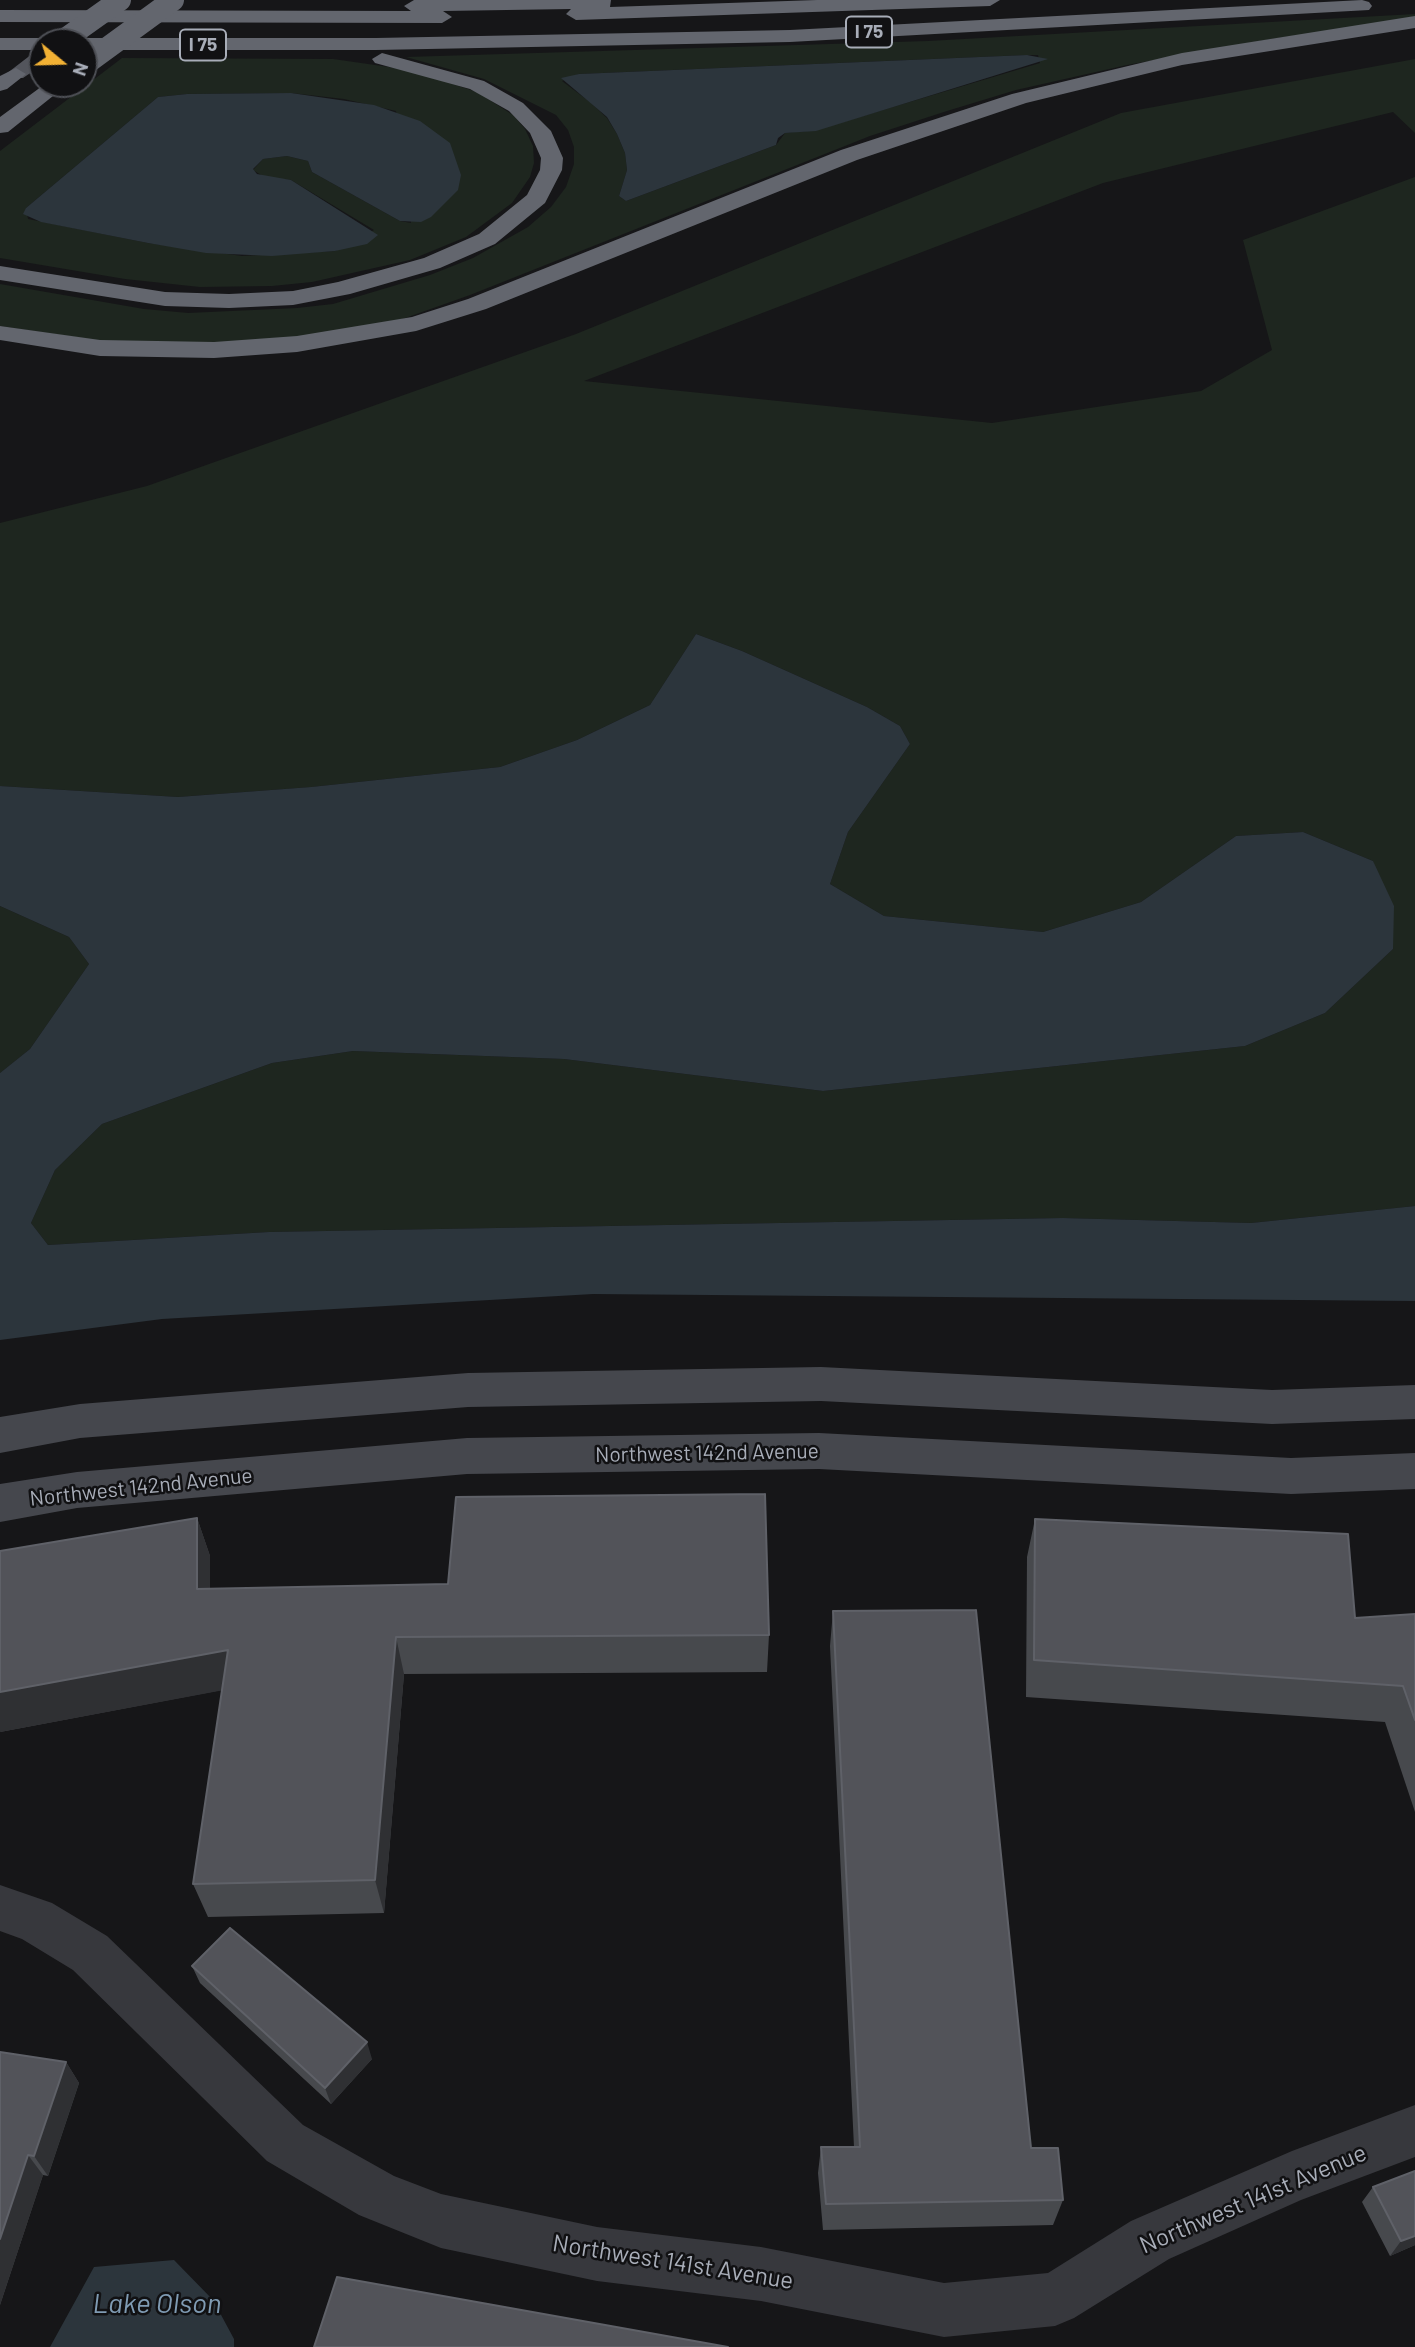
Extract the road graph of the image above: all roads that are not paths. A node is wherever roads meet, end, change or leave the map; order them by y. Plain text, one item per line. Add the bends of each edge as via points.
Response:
1 (120, 0) edge
2 (173, 0) edge
3 (699, 0) edge
4 (990, 0) edge
5 (0, 5) edge
6 (1405, 9) edge
7 (0, 16) edge
8 (81, 28) edge
9 (0, 44) edge
10 (98, 44) edge
11 (322, 45) junction
12 (28, 49) edge
13 (98, 55) edge
14 (28, 63) edge
15 (8, 79) edge
16 (39, 98) edge
17 (0, 127) edge
18 (0, 273) edge
19 (0, 333) edge
20 (1415, 1402) edge
21 (0, 1435) edge
22 (1415, 1471) edge
23 (0, 1503) edge
24 (0, 1908) edge
25 (1415, 2132) edge

1 - 8 highway, bridge
2 - 13 highway, bridge
3 - 5 highway via 391,6
4 - 7 highway via 520,16
6 - 11 highway, I 75 via 790,36
6 - 19 highway via 1319,35 1182,59 1019,98 849,155 514,290 416,324 297,344 214,351 100,348
9 - 12 highway
10 - 11 highway, I 75
11 - 18 highway via 449,75 516,107 540,131 552,158 537,198 509,225 451,256 379,280 293,298 164,299
14 - 15 main road
16 - 17 highway
20 - 21 street via 1272,1408 821,1384 481,1390 80,1422
22 - 23 street, Northwest 142nd Avenue via 1291,1476 819,1451 467,1456 77,1490
24 - 25 street, Northwest 141st Avenue via 35,1920 90,1953 285,2143 390,2201 441,2221 597,2254 761,2274 944,2310 1055,2299 1150,2240 1292,2177

